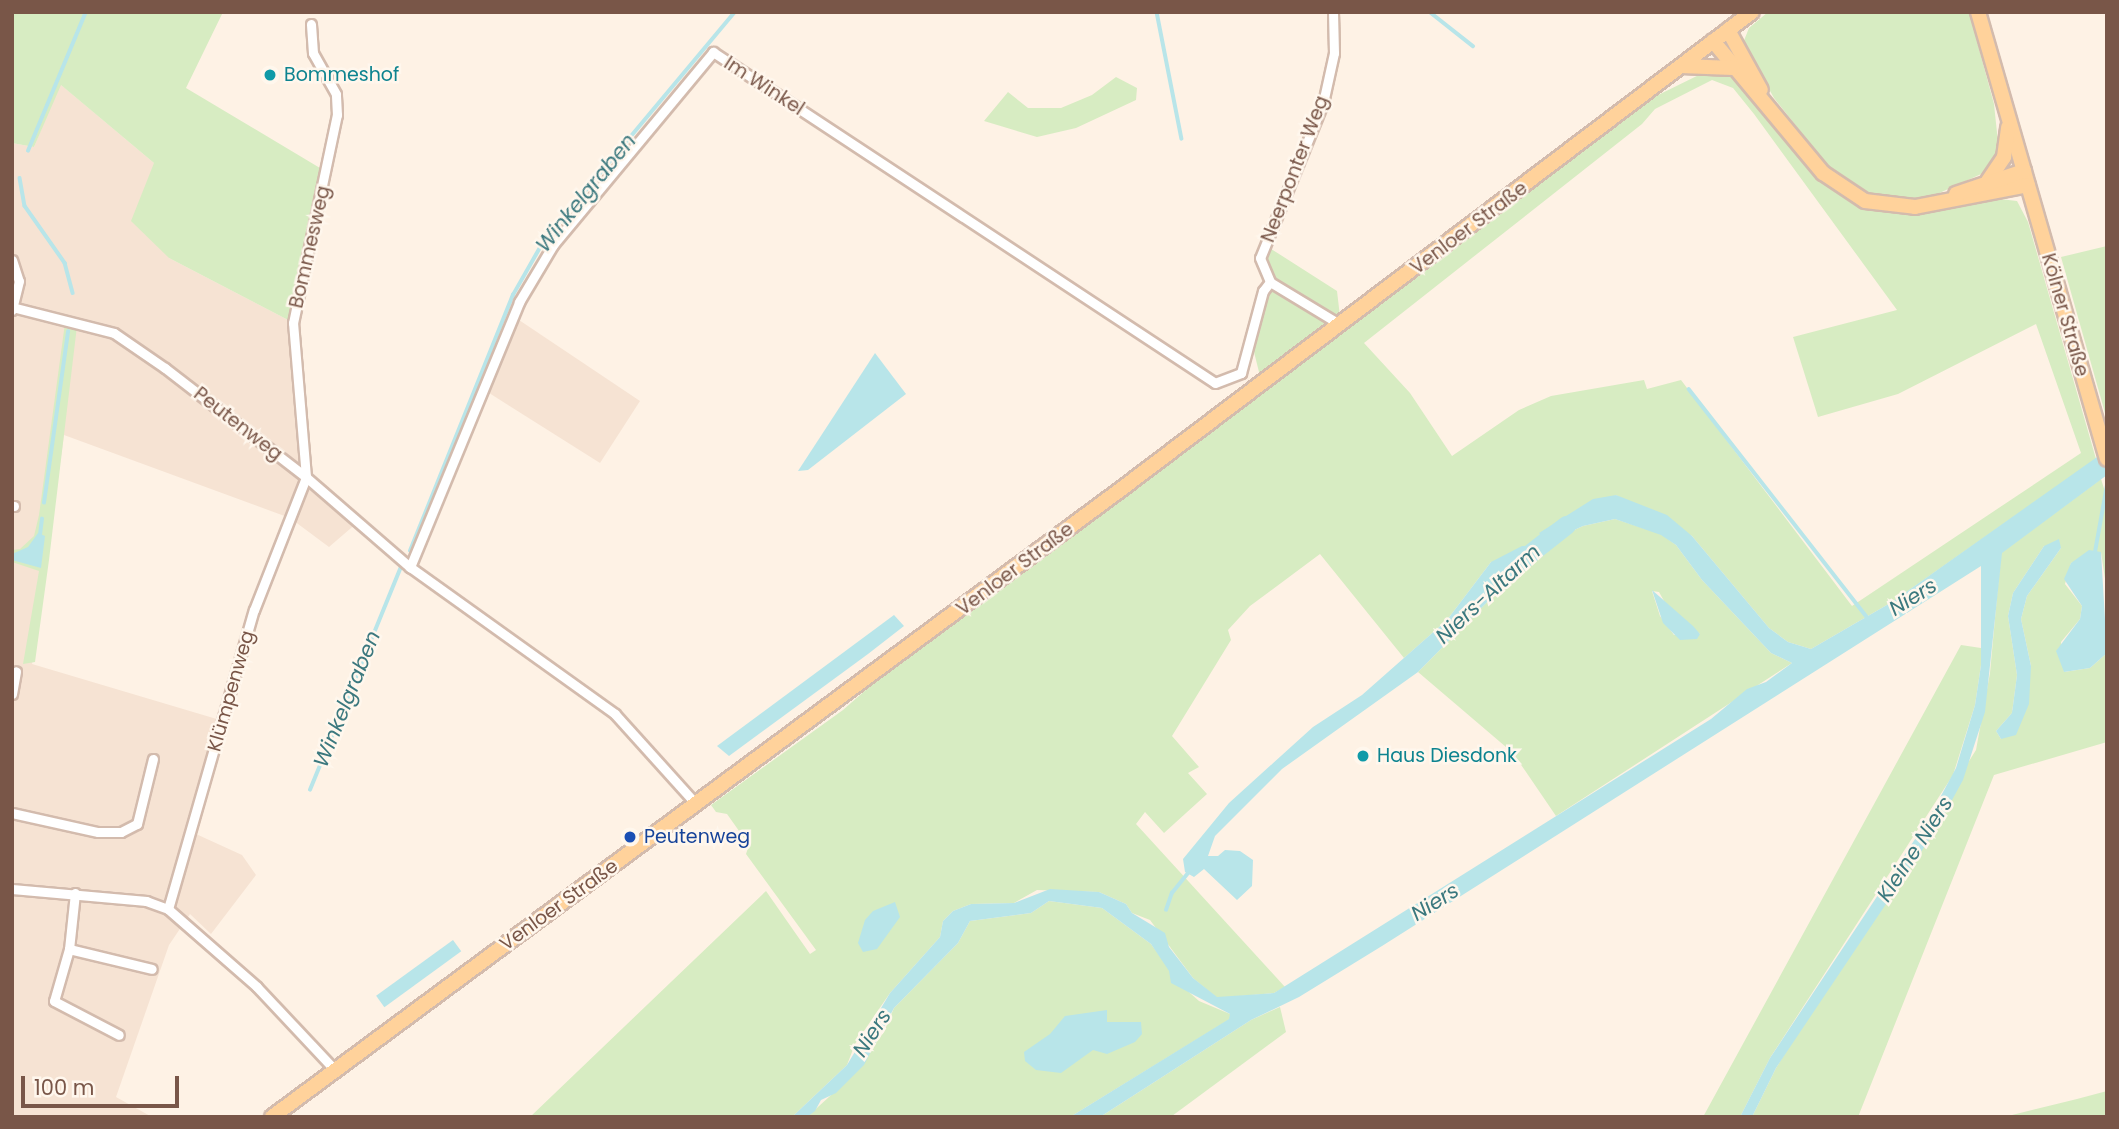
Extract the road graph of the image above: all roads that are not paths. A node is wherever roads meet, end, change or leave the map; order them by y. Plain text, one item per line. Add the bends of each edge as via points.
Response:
1 (1333, 12) edge
2 (1752, 12) edge
3 (1978, 12) edge
4 (311, 24) dead end
5 (1727, 30) junction
6 (1713, 41) junction
7 (1681, 66) junction
8 (1733, 68) junction
9 (1768, 103) junction
10 (2009, 119) junction
11 (2026, 178) junction
12 (1988, 181) junction
13 (1932, 204) junction
14 (12, 260) edge
15 (1270, 282) junction
16 (12, 308) edge
17 (1341, 325) junction
18 (2107, 459) edge
19 (306, 477) junction
20 (410, 567) junction
21 (16, 671) dead end
22 (12, 694) edge
23 (153, 760) dead end
24 (695, 803) junction
25 (12, 813) edge
26 (12, 889) edge
27 (75, 893) junction
28 (168, 909) junction
29 (69, 949) junction
30 (152, 969) dead end
31 (119, 1035) dead end
32 (335, 1070) junction
33 (272, 1117) edge

1 - 15 street, Neerponter Weg via 1334,53 1323,103 1260,258
2 - 5 main road, Venloer Straße
3 - 10 main road, Kölner Straße
4 - 19 street, Bommesweg via 313,53 336,94 337,115 293,323
5 - 6 main road, Venloer Straße
5 - 9 main road
6 - 7 main road, Venloer Straße
6 - 8 main road
7 - 8 main road
7 - 17 main road, Venloer Straße
8 - 9 main road
9 - 13 main road via 1817,166 1850,194 1899,207
10 - 11 main road, Kölner Straße
10 - 12 main road via 2004,157
11 - 12 main road
11 - 13 main road
11 - 18 main road, Kölner Straße
12 - 13 main road
14 - 16 street via 19,281
15 - 17 street
15 - 20 street, Im Winkel via 1263,291 1241,373 1215,383 713,52 553,245 519,302
16 - 19 street, Peutenweg via 119,335
17 - 24 main road, Venloer Straße
19 - 20 street, Peutenweg
19 - 28 street, Klümpenweg via 254,610
20 - 24 street, Peutenweg via 615,714
21 - 22 street
23 - 25 street via 137,824 121,832 98,832
24 - 32 main road, Venloer Straße
26 - 27 street
27 - 28 street via 146,901
27 - 29 street
28 - 32 street via 257,987
29 - 30 street
29 - 31 street via 54,1001
32 - 33 main road, Venloer Straße

